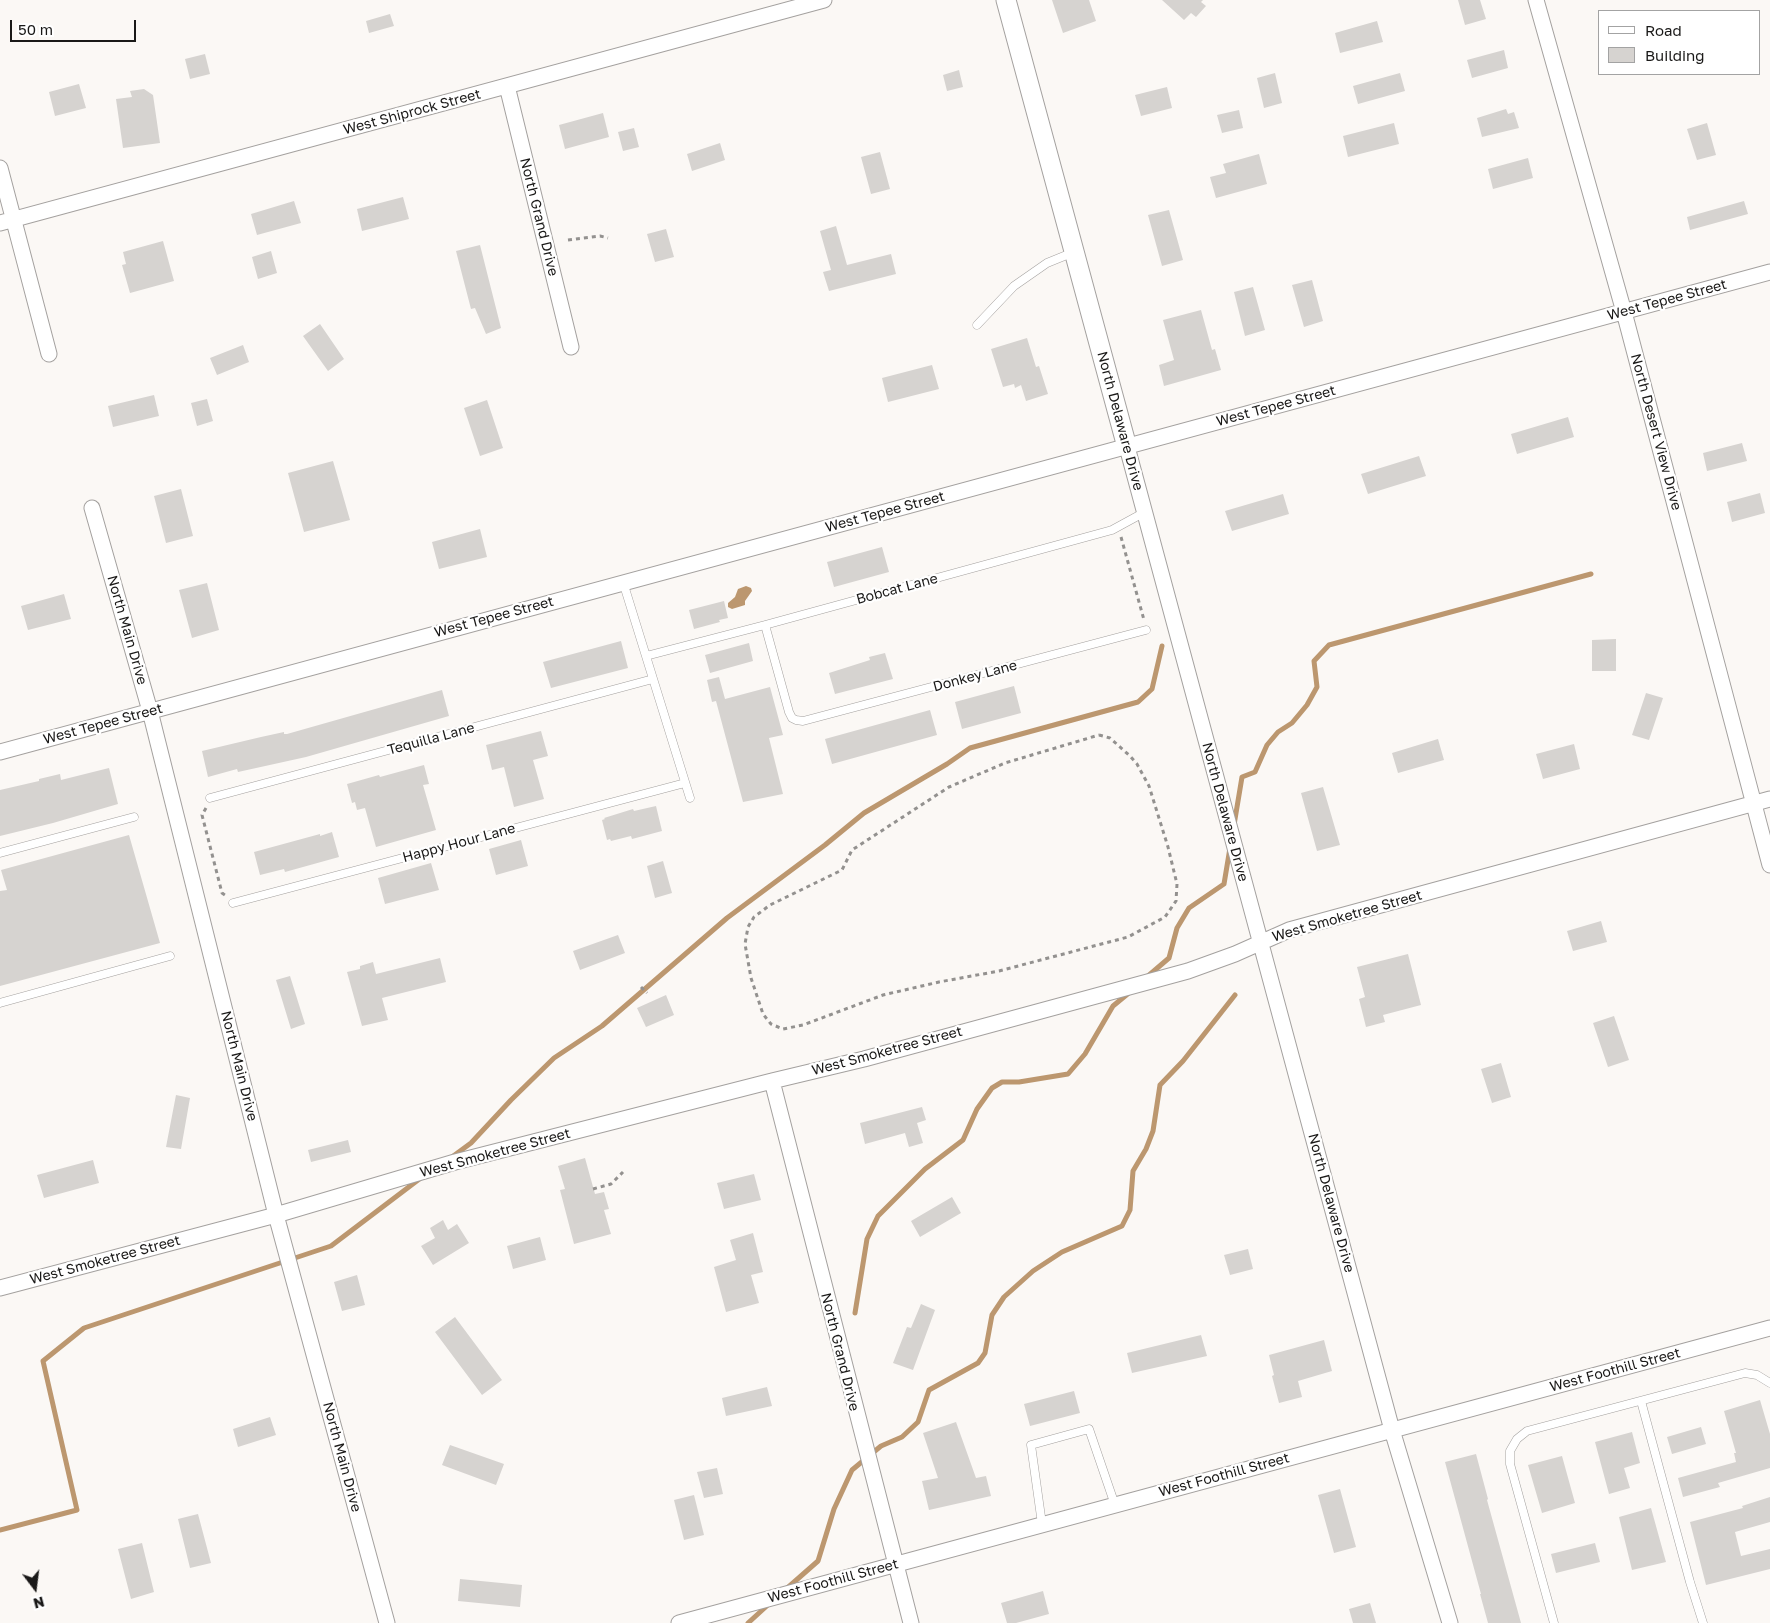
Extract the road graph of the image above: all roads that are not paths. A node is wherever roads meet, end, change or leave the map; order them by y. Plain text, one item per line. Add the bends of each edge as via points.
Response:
1 (824, 0) edge
2 (1006, 0) edge
3 (1536, 0) edge
4 (507, 86) junction
5 (0, 168) edge
6 (7, 221) edge
7 (1074, 252) junction
8 (1770, 272) edge
9 (1624, 312) junction
10 (977, 325) dead end
11 (571, 347) dead end
12 (49, 354) dead end
13 (1127, 447) junction
14 (92, 508) dead end
15 (1144, 512) junction
16 (623, 582) junction
17 (765, 625) junction
18 (1146, 630) road end
19 (646, 656) junction
20 (653, 679) junction
21 (150, 711) junction
22 (0, 752) edge
23 (685, 783) junction
24 (210, 798) road end
25 (690, 798) dead end
26 (1770, 799) edge
27 (1755, 803) junction
28 (134, 817) dead end
29 (0, 853) edge
30 (1770, 865) edge
31 (234, 903) road end
32 (1260, 943) junction
33 (170, 956) dead end
34 (0, 1003) edge
35 (772, 1081) junction
36 (276, 1215) junction
37 (0, 1288) edge
38 (1770, 1328) edge
39 (1770, 1383) edge
40 (1641, 1401) junction
41 (1392, 1430) junction
42 (1114, 1505) junction
43 (1042, 1524) junction
44 (894, 1564) junction
45 (387, 1623) edge
46 (679, 1623) edge
47 (910, 1623) edge
48 (1450, 1623) edge
49 (1554, 1623) edge
50 (1703, 1623) edge

1 - 4 street, West Shiprock Street
2 - 7 street, North Delaware Drive
3 - 9 street, North Desert View Drive
4 - 6 street, West Shiprock Street
4 - 11 street, North Grand Drive
5 - 6 street
6 - 12 street
7 - 10 lane via 1047,263 1014,286
7 - 13 street, North Delaware Drive
8 - 9 street, West Tepee Street
9 - 13 street, West Tepee Street
9 - 27 street, North Desert View Drive
13 - 15 street, North Delaware Drive
13 - 16 street, West Tepee Street
14 - 21 street, North Main Drive
15 - 17 lane, Bobcat Lane via 1112,530
15 - 32 street, North Delaware Drive
16 - 19 lane
16 - 21 street, West Tepee Street
17 - 18 lane, Donkey Lane via 789,712 792,718 804,721
17 - 19 lane, Bobcat Lane
19 - 20 lane
20 - 23 lane
20 - 24 lane, Tequilla Lane
21 - 22 street, West Tepee Street
21 - 36 street, North Main Drive
23 - 25 lane
23 - 31 lane, Happy Hour Lane
26 - 27 street, West Smoketree Street
27 - 30 street, North Desert View Drive
27 - 32 street, West Smoketree Street via 1288,930
28 - 29 lane
32 - 35 street, West Smoketree Street via 1188,971
32 - 41 street, North Delaware Drive
33 - 34 lane
35 - 36 street, West Smoketree Street via 455,1162
35 - 44 street, North Grand Drive
36 - 37 street, West Smoketree Street
36 - 45 street, North Main Drive
38 - 41 street, West Foothill Street
39 - 40 lane via 1757,1375 1745,1373
40 - 49 lane via 1527,1431 1510,1451 1510,1464
40 - 50 lane
41 - 42 street, West Foothill Street
41 - 48 street, North Delaware Drive
42 - 43 street, West Foothill Street
42 - 43 lane via 1089,1429 1031,1445
43 - 44 street, West Foothill Street
44 - 46 street, West Foothill Street
44 - 47 street, North Grand Drive

